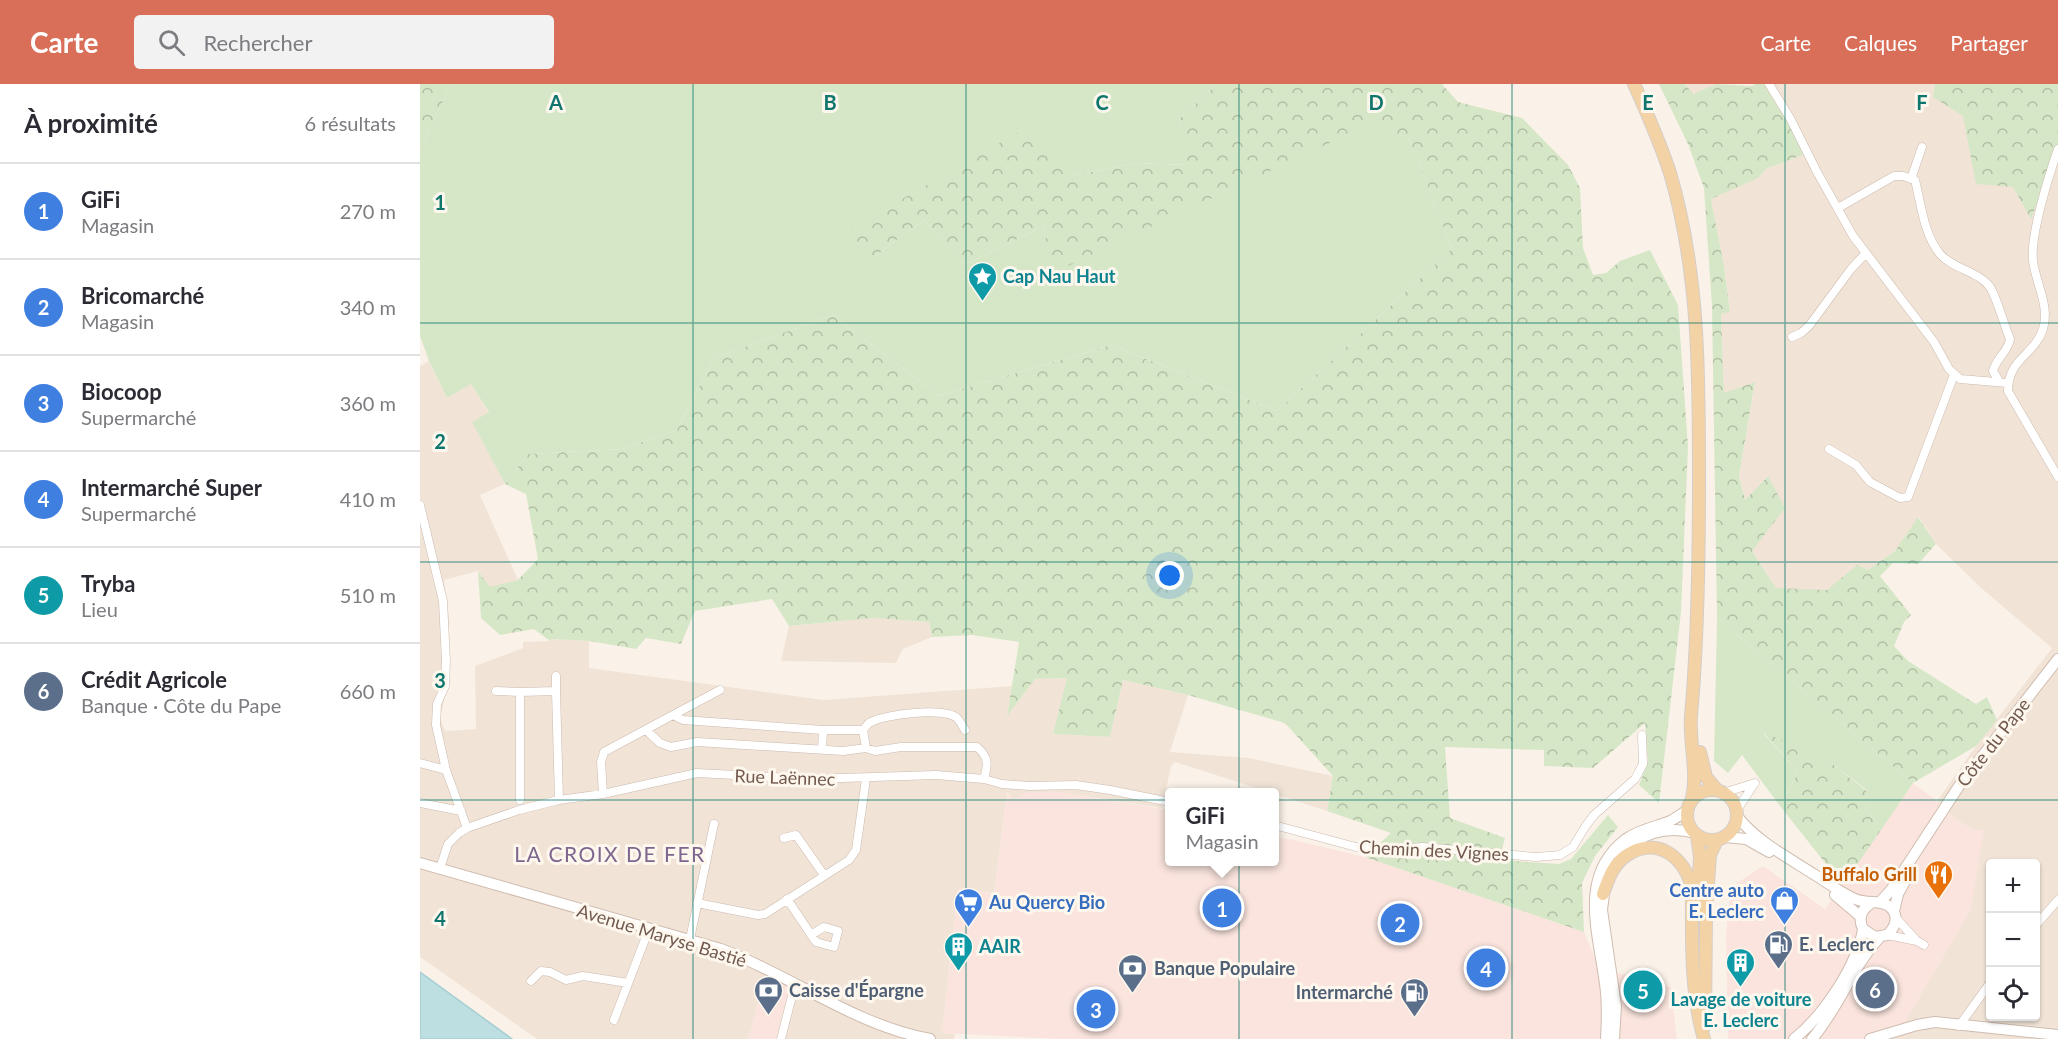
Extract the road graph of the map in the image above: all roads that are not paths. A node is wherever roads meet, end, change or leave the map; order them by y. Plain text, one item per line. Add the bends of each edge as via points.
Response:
1 (1634, 84) edge
2 (1769, 84) edge
3 (1922, 147) dead end
4 (2058, 149) edge
5 (1911, 179) junction
6 (1838, 208) junction
7 (1865, 254) junction
8 (1792, 337) dead end
9 (1954, 375) junction
10 (1999, 381) junction
11 (2008, 383) junction
12 (1829, 449) dead end
13 (2058, 477) edge
14 (420, 505) edge
15 (1699, 572) junction
16 (2058, 659) edge
17 (556, 676) dead end
18 (720, 690) dead end
19 (496, 691) dead end
20 (556, 691) junction
21 (520, 692) junction
22 (673, 715) junction
23 (646, 730) junction
24 (823, 730) junction
25 (863, 730) junction
26 (965, 730) dead end
27 (1642, 735) dead end
28 (822, 748) junction
29 (866, 748) junction
30 (420, 763) edge
31 (446, 770) junction
32 (866, 778) junction
33 (984, 779) junction
34 (1720, 791) junction
35 (603, 794) junction
36 (520, 800) dead end
37 (560, 800) junction
38 (1165, 802) edge
39 (420, 803) edge
40 (1689, 806) junction
41 (461, 812) junction
42 (1737, 813) junction
43 (714, 824) dead end
44 (1279, 826) edge
45 (467, 828) junction
46 (1932, 828) junction
47 (1696, 834) junction
48 (784, 838) dead end
49 (1721, 838) junction
50 (420, 863) edge
51 (440, 868) junction
52 (824, 875) junction
53 (1603, 894) junction
54 (787, 899) junction
55 (2058, 900) edge
56 (698, 903) junction
57 (1875, 903) junction
58 (1895, 914) junction
59 (1861, 917) junction
60 (2040, 920) edge
61 (649, 928) junction
62 (1863, 929) junction
63 (811, 935) dead end
64 (1883, 936) junction
65 (690, 939) junction
66 (531, 981) dead end
67 (628, 983) junction
68 (795, 984) junction
69 (1986, 989) edge
70 (614, 1020) dead end
71 (1959, 1026) junction
72 (896, 1035) edge
73 (2058, 1035) edge
74 (781, 1039) edge
75 (930, 1039) edge
76 (1606, 1039) edge
77 (1614, 1039) edge
78 (1705, 1039) edge
79 (1794, 1039) edge
80 (1812, 1039) edge
81 (1870, 1039) edge

1 - 15 main road via 1669,171 1690,265 1699,372
2 - 6 street
3 - 5 street
4 - 11 street via 2034,237 2033,260 2045,321 2036,343 2017,362
5 - 6 street via 1894,176
5 - 10 street via 1915,180 1931,239 1940,254 1989,287 2010,339 2009,347 1995,363 1993,371
6 - 7 street
7 - 8 street via 1809,326
7 - 9 street via 1934,342
9 - 10 street via 1968,380
9 - 12 street via 1908,497 1900,498 1870,482 1856,465
10 - 11 street
11 - 13 street via 2008,392
14 - 31 street via 443,601 445,686 435,715
15 - 34 main road via 1702,665 1698,745 1706,777
15 - 40 main road via 1691,720 1694,789
16 - 46 street, Côte du Pape via 1969,772
17 - 20 street
18 - 22 street
19 - 21 street
20 - 21 street
20 - 37 street
21 - 36 street
22 - 23 street
22 - 24 street via 683,720
23 - 28 street via 671,747 697,742
23 - 35 street via 604,752
24 - 25 street
24 - 28 street
25 - 26 street via 885,717 912,713 947,714 958,719
25 - 29 street
27 - 44 street, Chemin des Vignes via 1643,764 1635,779 1594,815 1573,847 1560,855 1422,847 1386,851
28 - 29 street
29 - 33 street via 875,751 977,747 988,761
30 - 31 street
31 - 41 street
32 - 33 street, Rue Laënnec via 936,775
32 - 35 street, Rue Laënnec via 697,773
32 - 52 street via 856,850 849,860
33 - 38 street, Rue Laënnec via 1030,786 1076,785
34 - 40 main road via 1703,792
34 - 42 main road via 1731,798
34 - 42 street via 1755,783
35 - 37 street, Rue Laënnec
37 - 45 street, Rue Laënnec
39 - 41 street
40 - 47 main road via 1690,826
40 - 76 street via 1670,821 1626,839 1600,873 1593,907 1605,984
41 - 45 street
42 - 49 main road via 1731,831
42 - 57 street via 1753,833 1783,854 1845,894
43 - 56 street
45 - 51 street, Rue Laënnec via 448,844
46 - 57 street, Côte du Pape via 1891,890
46 - 58 street, Côte du Pape via 1898,894
47 - 49 main road via 1709,840
47 - 53 street via 1675,829 1648,834 1634,842 1613,864
47 - 78 main road via 1701,857 1697,977
48 - 52 street via 796,835
49 - 59 street via 1746,839 1757,844 1841,899
49 - 78 main road via 1710,855
50 - 51 street, Avenue Maryse Bastié
51 - 61 street, Avenue Maryse Bastié
52 - 54 street
53 - 77 street via 1603,927 1616,1006
53 - 78 main road via 1614,868 1638,850 1668,852 1684,866 1692,889 1693,976 1697,1015
54 - 56 street via 758,915
54 - 63 street
55 - 60 street
56 - 65 street
57 - 58 street via 1890,907
57 - 59 street via 1866,907
58 - 64 street via 1892,930
58 - 64 street via 1920,943
59 - 62 street
61 - 65 street, Avenue Maryse Bastié
61 - 67 street
62 - 64 street via 1871,935
62 - 79 street via 1852,962 1831,998
64 - 80 street via 1858,964 1834,1009
65 - 68 street, Avenue Maryse Bastié via 745,958
66 - 67 street via 541,971 566,980 583,976
67 - 70 street
68 - 72 street, Avenue Maryse Bastié
68 - 74 street
69 - 71 street
71 - 73 street
71 - 81 street via 1917,1024
72 - 75 street, Avenue Maryse Bastié

